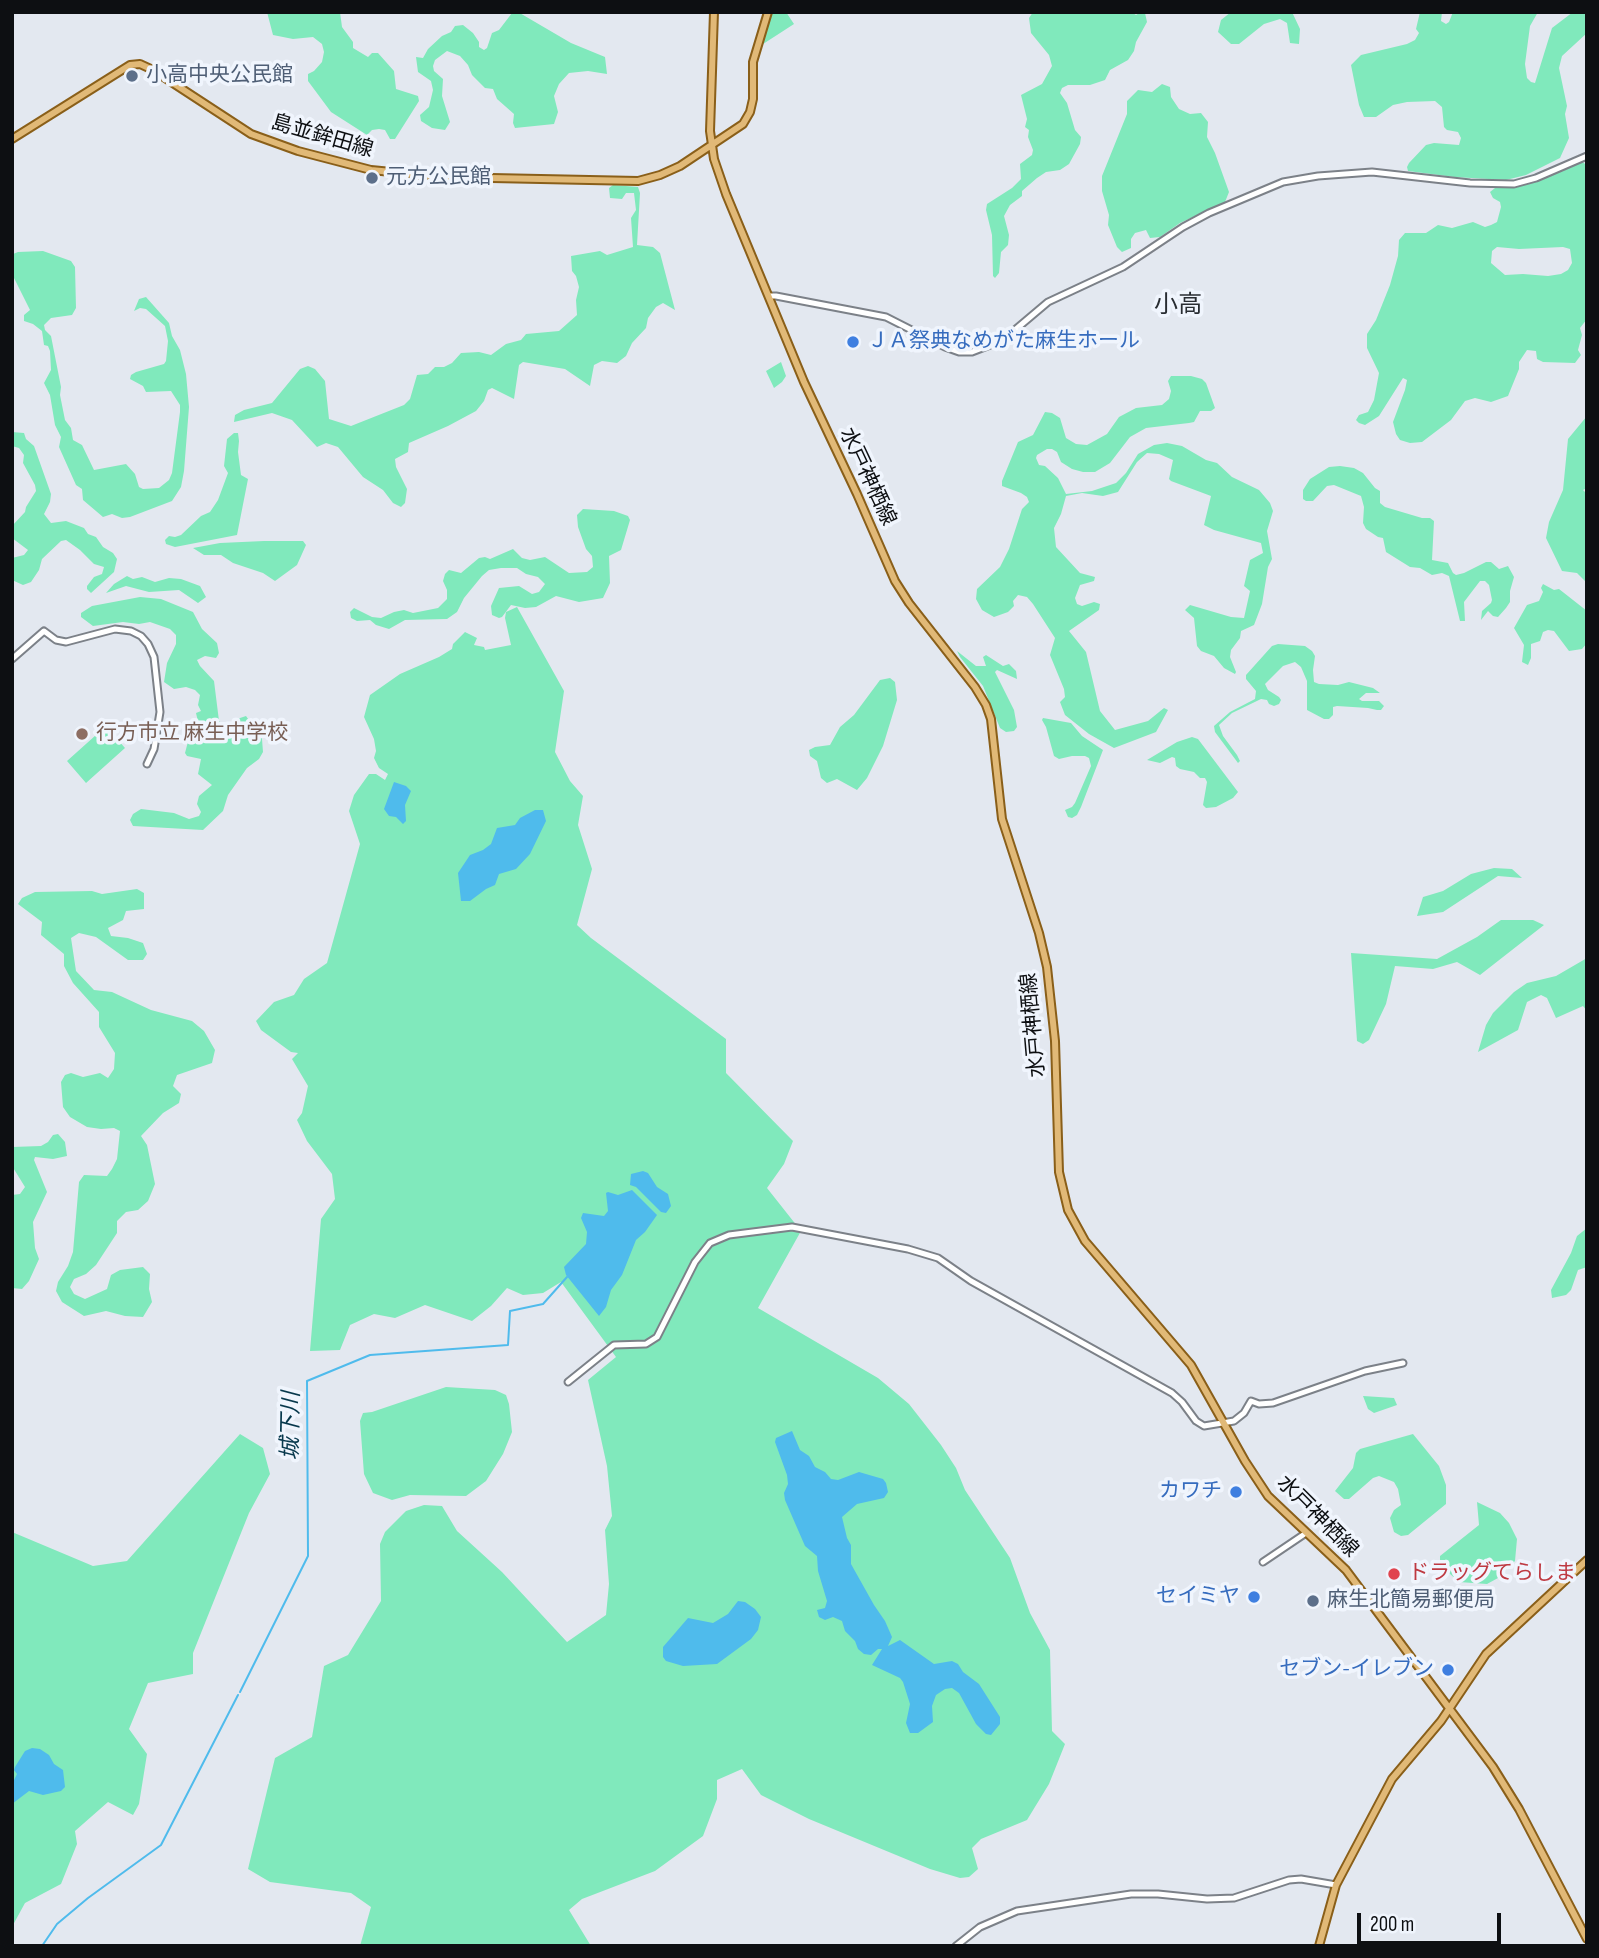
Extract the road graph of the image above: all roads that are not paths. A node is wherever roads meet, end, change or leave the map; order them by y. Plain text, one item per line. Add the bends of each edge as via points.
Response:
1 (714, 12) edge
2 (768, 12) edge
3 (12, 139) edge
4 (711, 146) junction
5 (1587, 156) edge
6 (769, 296) junction
7 (12, 659) edge
8 (147, 764) dead end
9 (1403, 1363) dead end
10 (568, 1382) dead end
11 (1223, 1424) junction
12 (1306, 1533) junction
13 (1587, 1560) edge
14 (1263, 1562) dead end
15 (1449, 1709) junction
16 (1336, 1885) junction
17 (1587, 1939) edge
18 (956, 1946) edge
19 (1319, 1946) edge

1 - 4 main road, 水戸神栖線
2 - 4 main road, 島並鉾田線 via 753,62 750,113 739,128
3 - 4 main road, 島並鉾田線 via 137,63 265,140 385,172 638,181 669,171
4 - 6 main road, 水戸神栖線
5 - 6 street via 1514,184 1372,172 1283,182 1183,227 1123,267 1048,302 1003,340 972,352 945,347 886,317
6 - 11 main road, 水戸神栖線 via 895,581 975,687 991,719 1002,819 1047,967 1058,1088 1059,1172 1069,1210 1085,1241 1186,1358
7 - 8 street via 44,631 66,642 115,629 141,636 153,653 160,712
9 - 11 street via 1365,1371 1273,1403 1251,1401 1241,1416
10 - 11 street via 614,1345 646,1344 657,1337 695,1262 710,1243 729,1235 792,1227 938,1258 1172,1393 1199,1423
11 - 12 main road, 水戸神栖線 via 1262,1488
12 - 14 street
12 - 15 main road, 水戸神栖線 via 1346,1570
13 - 15 main road via 1486,1654
15 - 16 main road via 1392,1779
15 - 17 main road, 水戸神栖線 via 1513,1798
16 - 18 street via 1301,1879 1234,1898 1131,1894 1017,1911 979,1927
16 - 19 main road

